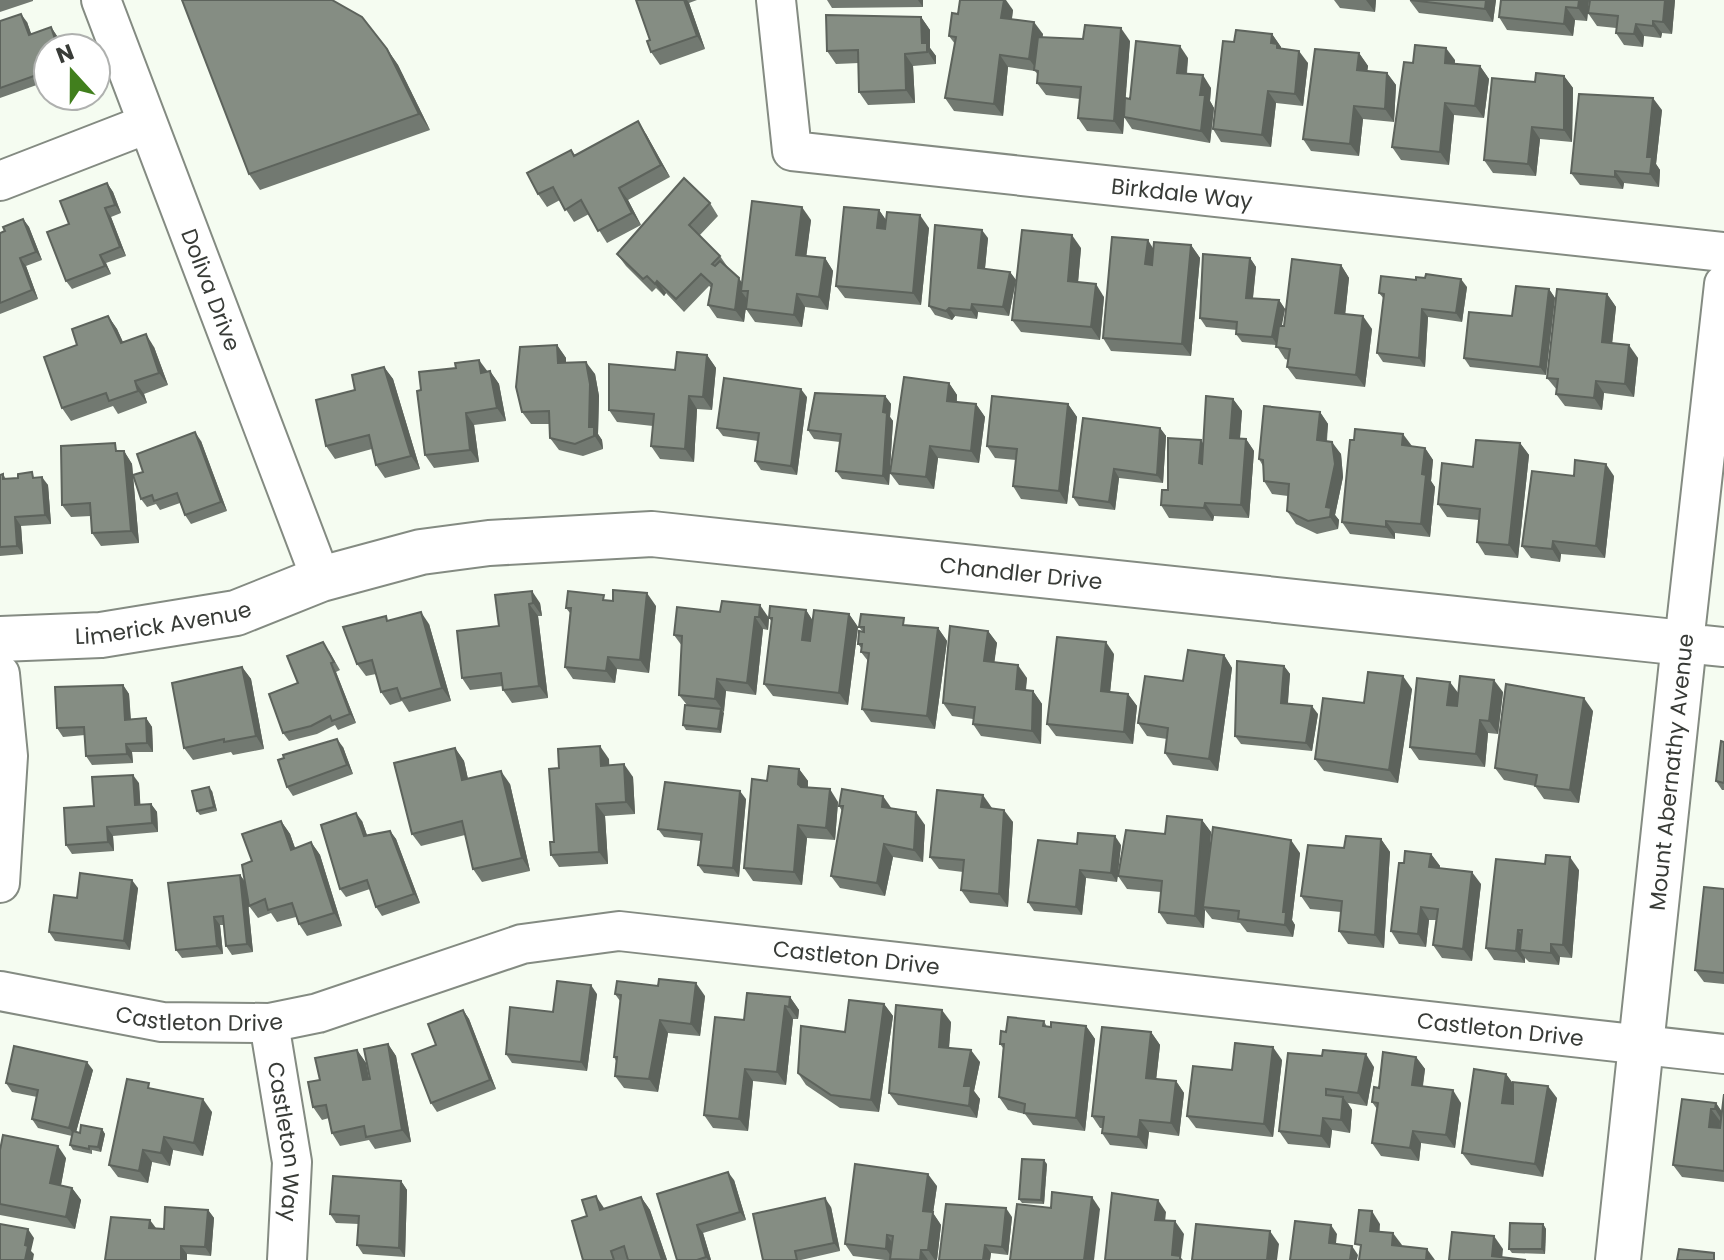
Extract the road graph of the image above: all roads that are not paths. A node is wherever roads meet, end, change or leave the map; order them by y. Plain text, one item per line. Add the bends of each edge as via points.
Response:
1 (101, 0) edge
2 (776, 0) edge
3 (147, 124) junction
4 (0, 181) edge
5 (1724, 252) edge
6 (1724, 284) edge
7 (321, 579) junction
8 (0, 639) edge
9 (1704, 645) edge
10 (0, 674) edge
11 (0, 883) edge
12 (0, 991) edge
13 (269, 1023) junction
14 (1641, 1045) junction
15 (1724, 1054) edge
16 (287, 1260) edge
17 (1618, 1260) edge

1 - 3 street, Doliva Drive
2 - 5 street, Birkdale Way via 792,151
3 - 4 street
3 - 7 street, Doliva Drive
6 - 9 street, Mount Abernathy Avenue
7 - 8 main road, Limerick Avenue via 236,613 101,635
7 - 9 main road, Chandler Drive via 421,552 652,534
9 - 14 main road, Mount Abernathy Avenue
10 - 11 street via 8,756
12 - 13 street, Castleton Drive via 162,1022
13 - 14 street, Castleton Drive via 318,1013 522,944 619,931
13 - 16 street, Castleton Way via 292,1162
14 - 15 street, Castleton Drive
14 - 17 main road, Mount Abernathy Avenue

